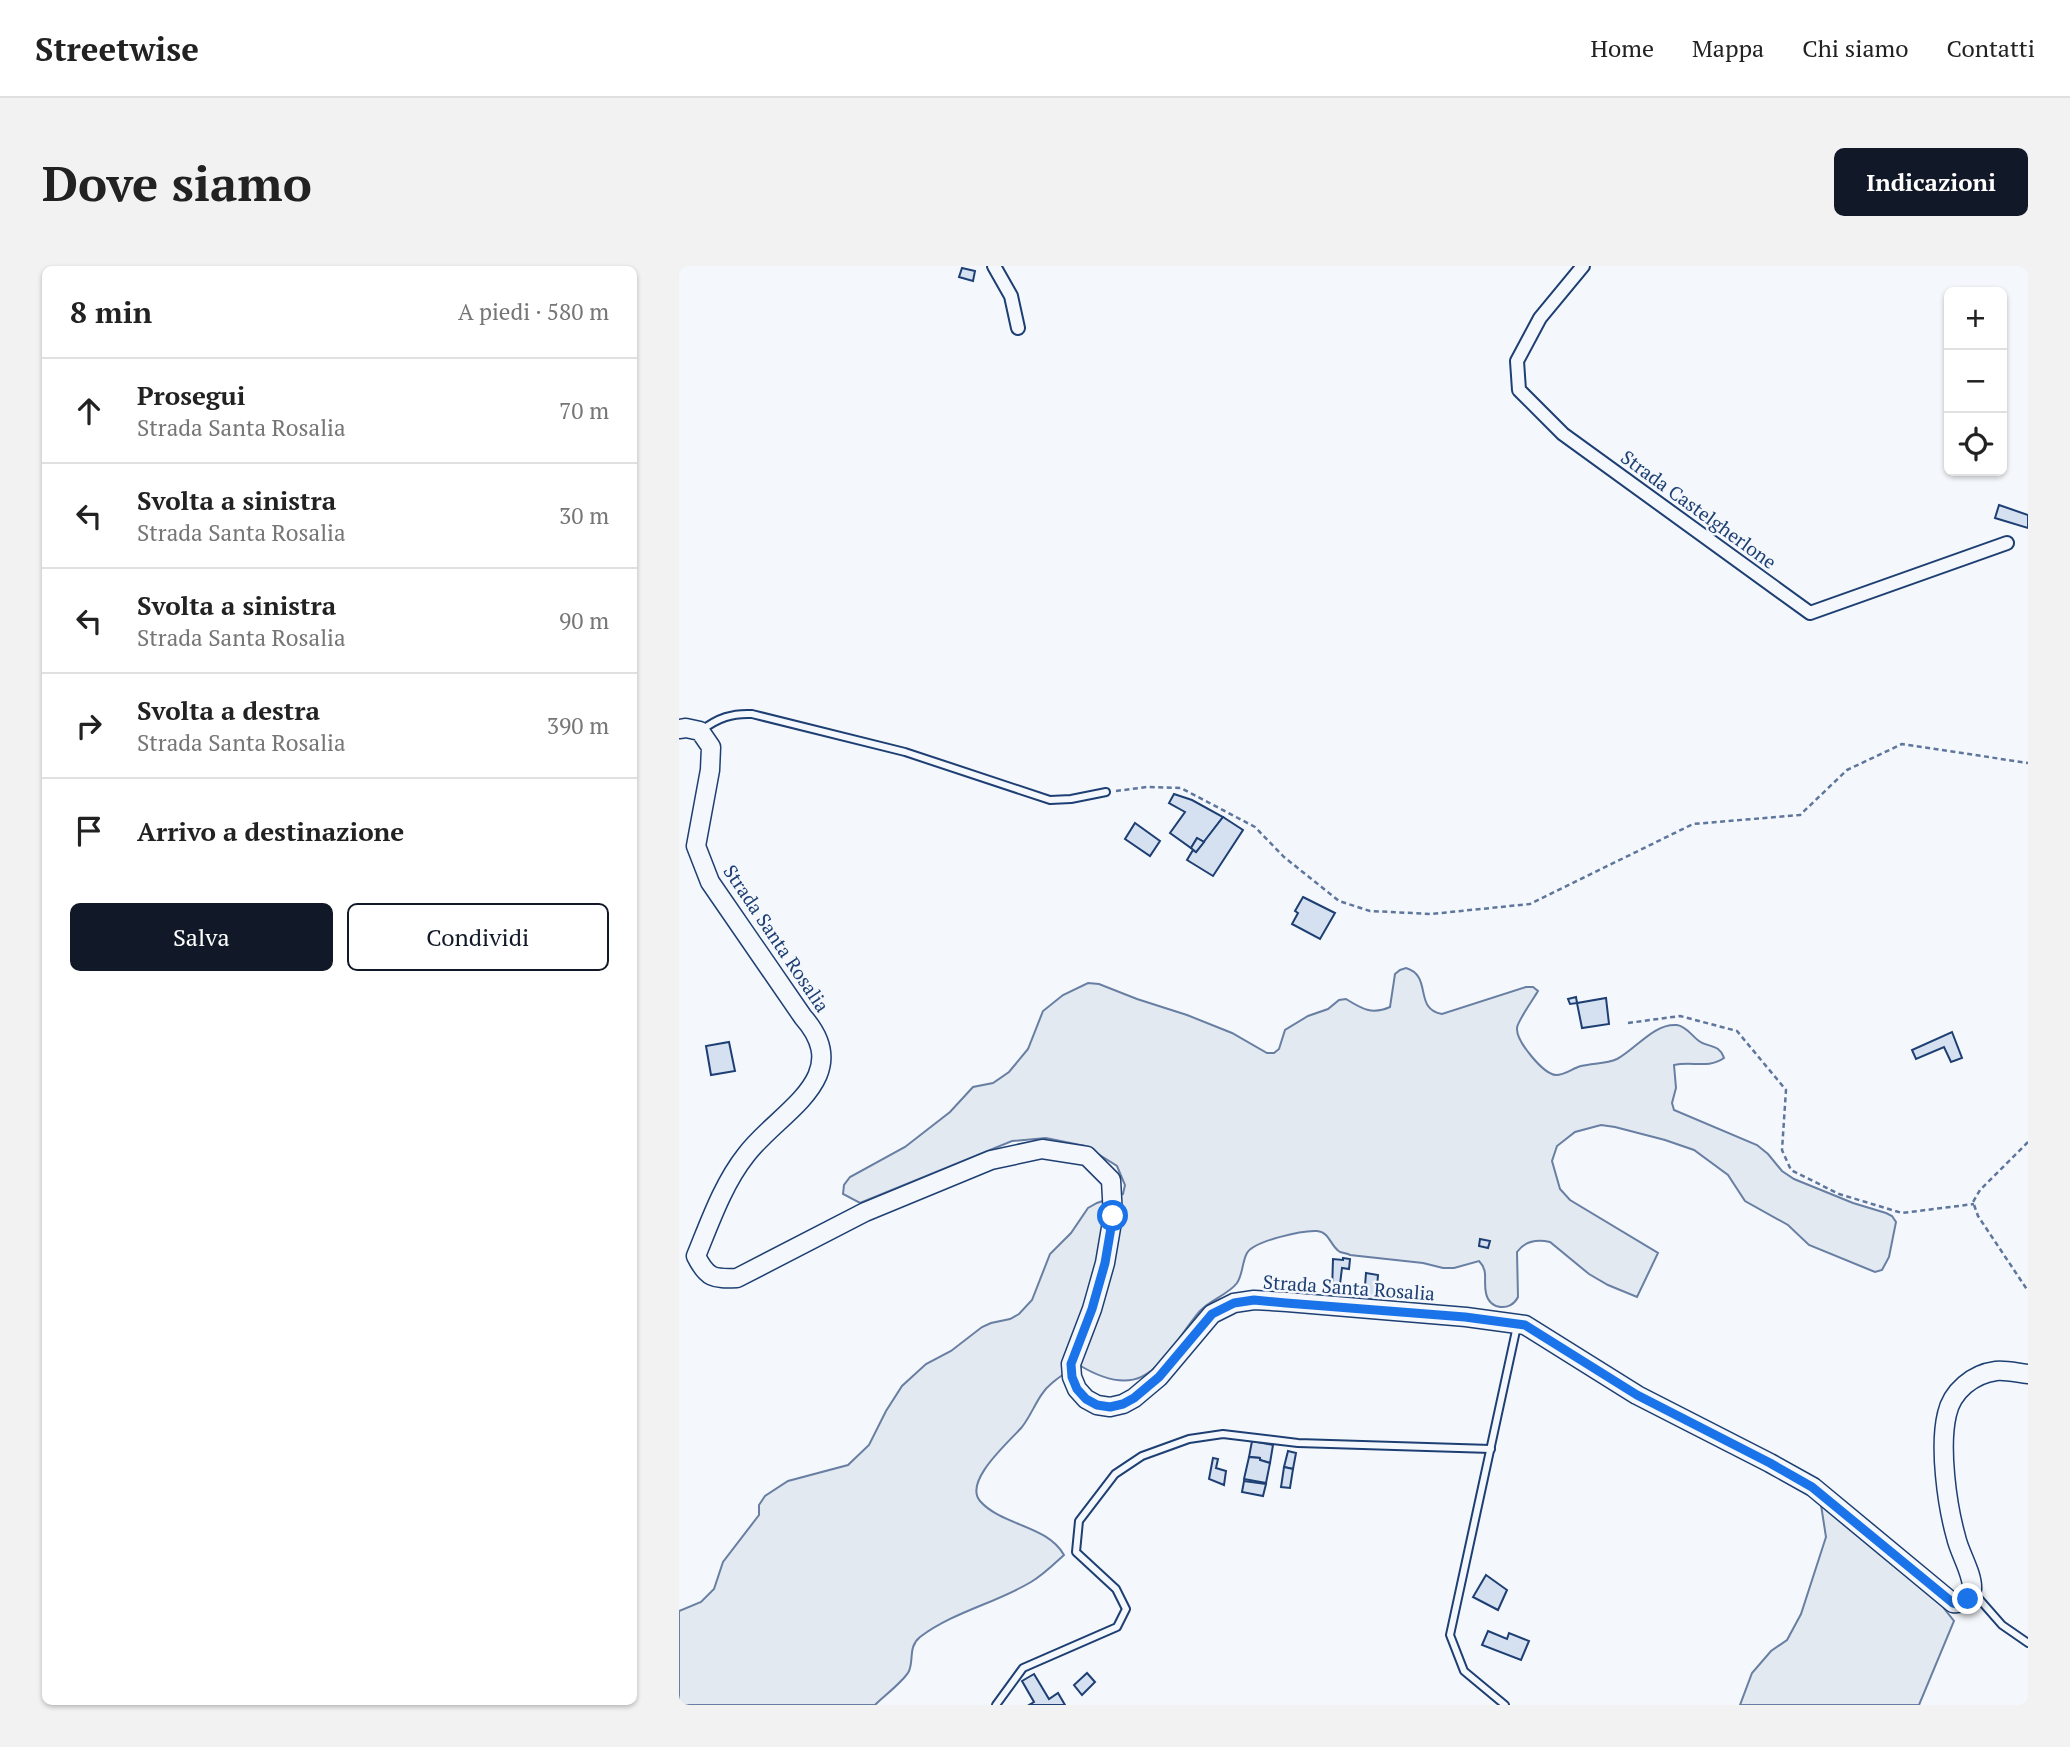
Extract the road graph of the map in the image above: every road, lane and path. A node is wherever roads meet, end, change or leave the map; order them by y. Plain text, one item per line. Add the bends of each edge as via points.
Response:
1 (994, 266) edge
2 (1583, 266) edge
3 (1018, 328) dead end
4 (2007, 543) dead end
5 (679, 729) edge
6 (700, 731) junction
7 (2028, 763) edge
8 (1106, 792) joint
9 (1628, 1023) dead end
10 (2028, 1142) edge
11 (1974, 1204) junction
12 (2028, 1291) edge
13 (1517, 1324) junction
14 (2028, 1374) edge
15 (1491, 1449) junction
16 (1972, 1590) junction
17 (2028, 1643) edge
18 (996, 1705) edge
19 (1505, 1705) edge

1 - 3 street via 1011,296
2 - 4 street, Strada Castelgherlone via 1540,318 1517,362 1519,390 1563,434 1810,613
5 - 6 street
6 - 8 lane via 717,719 752,713 905,752 1050,800
6 - 13 street, Strada Santa Rosalia via 711,747 710,771 695,846 710,882 814,1029 822,1062 808,1092 746,1154 718,1201 696,1256 704,1272 717,1279 737,1278 865,1212 991,1160 1042,1149 1087,1156 1111,1180 1113,1216 1105,1263 1071,1364 1077,1389 1097,1405 1110,1407 1134,1398 1159,1377 1212,1314 1234,1303 1254,1300
7 - 8 path via 1902,744 1847,770 1800,814 1693,824 1530,904 1431,914 1370,911 1339,901 1255,827 1181,788
9 - 11 path via 1680,1016 1737,1031 1786,1090 1781,1150 1791,1170 1839,1194 1902,1213
10 - 11 path via 1980,1190
11 - 12 path
13 - 15 lane
13 - 16 street, Strada Santa Rosalia via 1637,1395 1812,1487 1953,1603 1968,1599
14 - 16 street via 1998,1370 1981,1374 1965,1384 1947,1413 1945,1472 1956,1537
15 - 18 lane via 1298,1443 1223,1434 1189,1439 1142,1456 1115,1474 1079,1521 1076,1552 1116,1589 1126,1609 1117,1627 1023,1668
15 - 19 lane via 1450,1635 1464,1671
16 - 17 lane via 2002,1625

